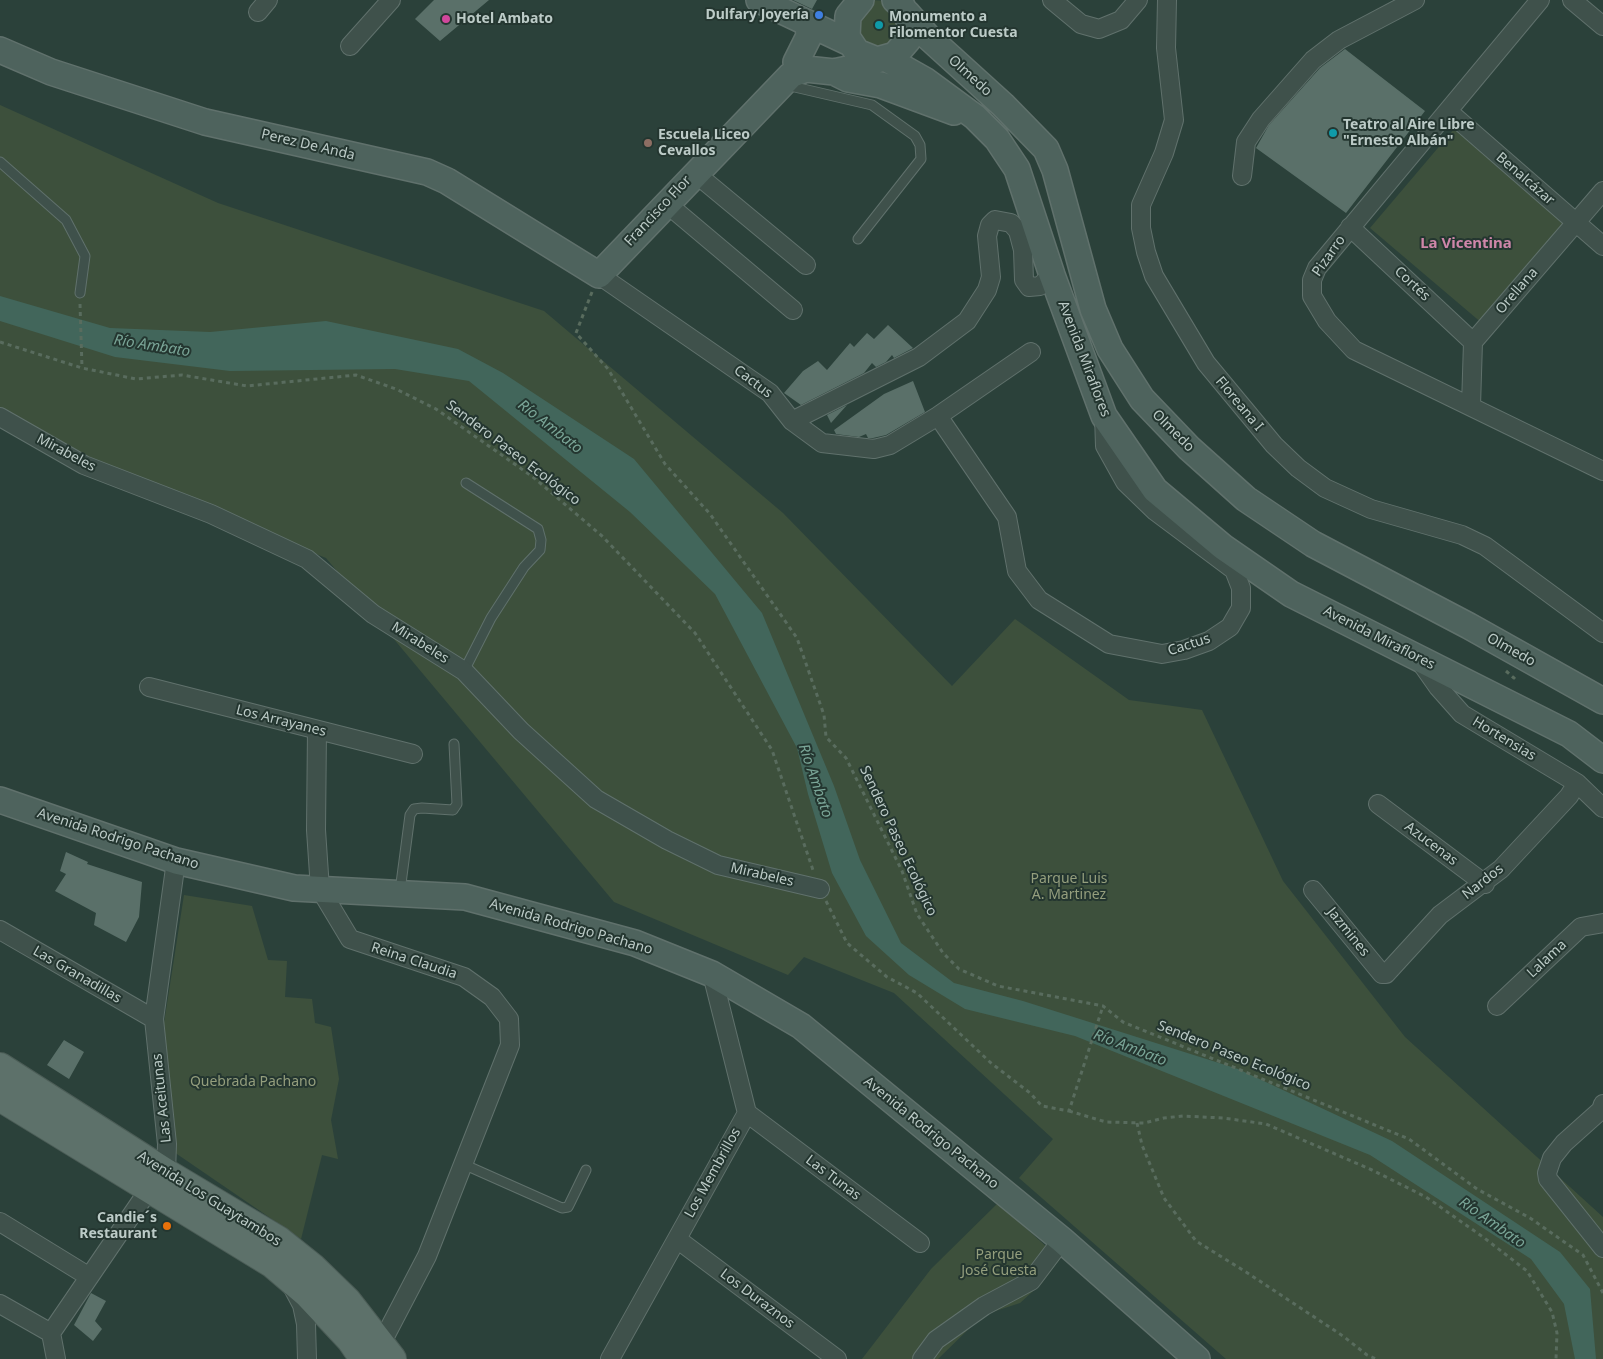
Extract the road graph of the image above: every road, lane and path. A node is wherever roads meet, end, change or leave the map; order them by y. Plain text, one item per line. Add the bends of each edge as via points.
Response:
1 (391, 0) edge
2 (759, 0) edge
3 (861, 0) edge
4 (1052, 0) edge
5 (1138, 0) edge
6 (1167, 0) edge
7 (1415, 0) edge
8 (1540, 0) edge
9 (1572, 0) edge
10 (901, 6) edge
11 (808, 25) junction
12 (1603, 26) edge
13 (851, 45) junction
14 (350, 46) dead end
15 (0, 50) edge
16 (882, 59) junction
17 (796, 62) junction
18 (834, 72) junction
19 (781, 83) junction
20 (1448, 111) junction
21 (975, 117) junction
22 (0, 162) edge
23 (695, 173) junction
24 (1242, 176) dead end
25 (1603, 192) edge
26 (666, 203) junction
27 (1576, 223) junction
28 (1350, 227) junction
29 (858, 239) dead end
30 (1603, 246) edge
31 (806, 265) dead end
32 (599, 275) junction
33 (1052, 275) junction
34 (80, 293) joint
35 (794, 310) dead end
36 (0, 342) edge
37 (1473, 342) junction
38 (1031, 352) dead end
39 (82, 368) junction
40 (1471, 406) junction
41 (938, 416) junction
42 (1104, 416) junction
43 (0, 417) edge
44 (792, 421) junction
45 (1603, 471) edge
46 (466, 483) dead end
47 (1603, 633) edge
48 (1417, 658) junction
49 (1527, 659) junction
50 (1500, 666) dead end
51 (464, 670) junction
52 (149, 687) dead end
53 (1603, 701) edge
54 (317, 730) junction
55 (454, 744) dead end
56 (413, 754) dead end
57 (1603, 760) edge
58 (1577, 783) junction
59 (0, 800) edge
60 (1378, 804) dead end
61 (1603, 808) edge
62 (176, 861) junction
63 (1485, 884) junction
64 (320, 889) junction
65 (820, 889) junction
66 (1313, 890) dead end
67 (400, 894) junction
68 (1603, 923) edge
69 (0, 930) edge
70 (712, 974) junction
71 (1382, 974) joint
72 (1103, 1006) junction
73 (1497, 1006) dead end
74 (154, 1019) junction
75 (0, 1068) edge
76 (0, 1097) edge
77 (1603, 1104) edge
78 (1069, 1111) junction
79 (747, 1113) junction
80 (1137, 1123) junction
81 (463, 1164) junction
82 (586, 1170) dead end
83 (158, 1180) junction
84 (0, 1222) edge
85 (677, 1239) junction
86 (1062, 1240) junction
87 (920, 1243) dead end
88 (1603, 1248) edge
89 (88, 1276) junction
90 (287, 1276) junction
91 (1603, 1293) edge
92 (0, 1304) edge
93 (51, 1332) junction
94 (379, 1354) edge
95 (56, 1359) edge
96 (307, 1359) edge
97 (610, 1359) edge
98 (837, 1359) edge
99 (922, 1359) edge
100 (1197, 1359) edge
101 (1376, 1359) edge
102 (1556, 1359) edge

1 - 14 street
2 - 11 main road, Avenida Miraflores
3 - 13 main road via 851,10 846,23
4 - 5 street via 1081,24 1099,29 1121,20
6 - 47 street, Floreana I via 1166,48 1174,120 1167,146 1141,205 1141,228 1154,276 1206,363 1274,445 1325,488 1371,509 1453,532 1478,543
7 - 24 street via 1339,40 1313,60 1261,119 1246,142
8 - 20 street, Pizarro
9 - 12 street
10 - 16 main road via 910,31 908,40 895,55
10 - 49 main road, Olmedo via 928,37 1046,149 1055,170 1094,309 1110,349 1142,399 1189,448 1246,499 1313,544
11 - 13 main road, Avenida Miraflores
11 - 17 main road via 809,36
13 - 16 main road, Avenida Miraflores via 864,56
13 - 17 main road via 839,61
15 - 32 main road, Perez De Anda via 51,72 205,122 427,172 447,181
16 - 18 main road
16 - 21 main road, Avenida Miraflores via 926,81
17 - 19 main road via 787,69
18 - 19 main road via 798,70
18 - 21 main road via 843,78 881,85
19 - 23 main road, Francisco Flor
19 - 29 lane via 872,105 915,136 920,145 921,159
20 - 27 street, Benalcázar
20 - 28 street, Pizarro
21 - 33 main road, Avenida Miraflores via 997,139 1017,169
22 - 34 lane via 66,220 85,256
23 - 26 main road, Francisco Flor
23 - 31 street
25 - 27 street, Orellana
26 - 32 main road, Francisco Flor
26 - 35 street
27 - 30 street, Benalcázar
27 - 37 street, Orellana
28 - 37 street, Cortés
28 - 40 street, Pizarro via 1314,276 1312,291 1316,306 1354,350
32 - 44 street, Cactus via 770,392
32 - 72 path, Sendero Paseo Ecológico via 576,333 608,369 665,464 710,514 797,638 824,715 826,737 846,758 902,871 917,914 938,945 959,969 998,986
33 - 42 main road, Avenida Miraflores
33 - 44 street via 1040,286 1029,287 1024,280 1023,250 1018,231 1011,223 995,220 987,236 991,277 987,290 967,321 919,357
34 - 39 path
36 - 39 path, Sendero Paseo Ecológico
37 - 40 street
38 - 41 street, Cactus
39 - 65 path, Sendero Paseo Ecológico via 136,379 182,375 246,386 356,375 396,389 436,409 533,478 602,536 695,633 772,750
40 - 45 street, Pizarro
41 - 42 street, Cactus via 1007,517 1017,571 1039,600 1109,644 1162,654 1209,641 1230,628 1241,608 1241,588 1234,570 1156,511 1125,482 1105,446
41 - 44 street, Cactus via 890,445 874,449 822,443
42 - 48 main road, Avenida Miraflores via 1155,490 1223,547 1291,594
43 - 51 street, Mirabeles via 84,465 211,514 307,559 373,614
46 - 51 lane via 538,529 541,540 540,550 524,567 491,618
48 - 57 main road, Avenida Miraflores via 1569,734
48 - 58 street, Hortensias via 1462,714
49 - 50 path via 1514,678
49 - 53 main road, Olmedo
51 - 65 street, Mirabeles via 522,731 596,799 718,865
52 - 54 street, Los Arrayanes
54 - 56 street, Los Arrayanes
54 - 64 street, Reina Claudia via 316,830
55 - 67 lane via 457,804 453,810 414,809 410,815
58 - 61 street, Hortensias
58 - 63 street, Nardos via 1569,796
59 - 62 main road, Avenida Rodrigo Pachano
60 - 63 street, Azucenas
62 - 64 main road, Avenida Rodrigo Pachano via 294,888
62 - 74 street, Las Aceitunas
63 - 71 street, Nardos via 1440,915 1386,974
64 - 67 main road, Avenida Rodrigo Pachano
64 - 81 street, Reina Claudia via 350,939 464,977 492,997 508,1019 510,1044
65 - 78 path, Sendero Paseo Ecológico via 847,943 887,977 917,992 991,1063 1042,1106
66 - 71 street, Jazmines
67 - 70 main road, Avenida Rodrigo Pachano via 465,897 518,910 635,943
68 - 73 street, Lalama via 1581,927
69 - 74 street, Las Granadillas
70 - 79 street, Los Membrillos
70 - 86 main road, Avenida Rodrigo Pachano via 801,1026
72 - 78 path
72 - 91 path, Sendero Paseo Ecológico via 1123,1022 1409,1139 1477,1189 1530,1218 1583,1255
74 - 83 street, Las Aceitunas via 167,1144
75 - 83 main road, Avenida Los Guaytambos
76 - 83 main road, Avenida Los Guaytambos
77 - 88 street via 1601,1110 1564,1143 1552,1158 1547,1173 1548,1179
78 - 80 path, Sendero Paseo Ecológico via 1106,1122
79 - 85 street, Los Membrillos
79 - 87 street, Las Tunas
80 - 101 path via 1142,1145 1164,1198 1196,1242
80 - 102 path, Sendero Paseo Ecológico via 1183,1116 1266,1124 1426,1197 1527,1271 1552,1312 1557,1333
81 - 82 lane via 562,1208 568,1207
81 - 94 street, Reina Claudia via 427,1256
83 - 89 street
83 - 90 main road, Avenida Los Guaytambos
83 - 94 main road, Avenida Los Guaytambos via 278,1240 313,1268 346,1301
84 - 89 street
85 - 97 street, Los Membrillos
85 - 98 street, Los Duraznos
86 - 99 street via 1031,1281 984,1306 944,1334
86 - 100 main road, Avenida Rodrigo Pachano
89 - 93 street
90 - 94 main road, Avenida Los Guaytambos via 332,1320
90 - 96 street via 302,1305
92 - 93 street
93 - 95 street

